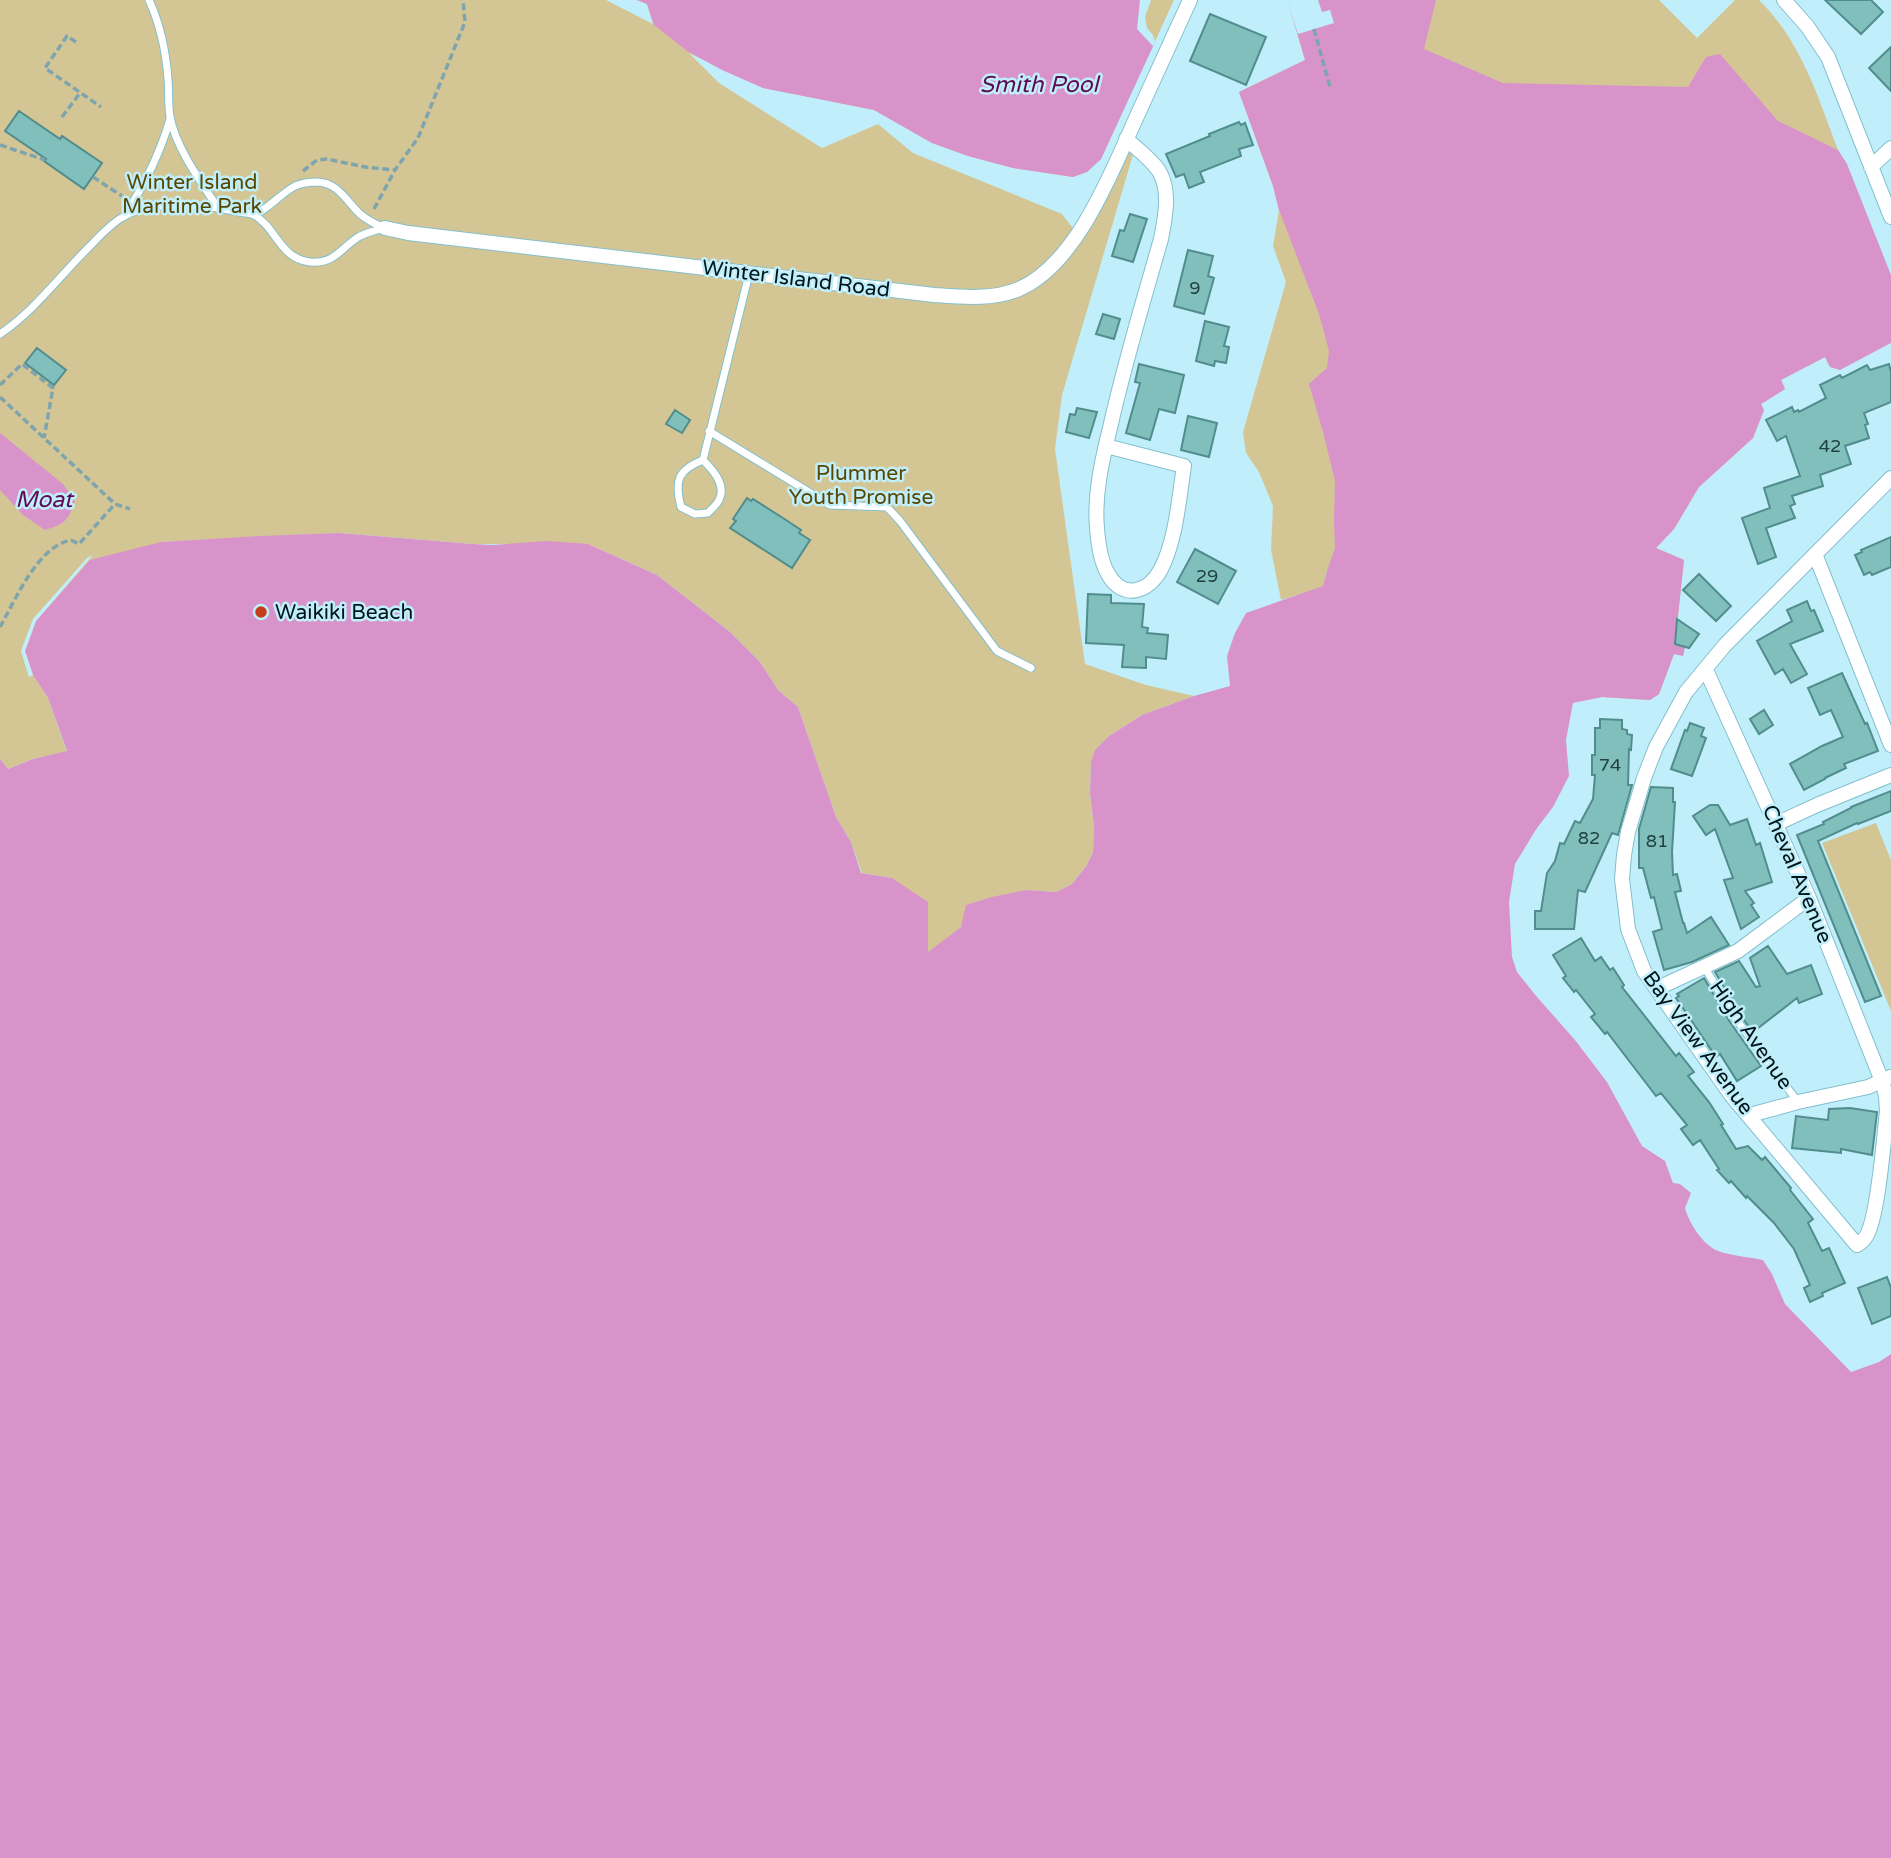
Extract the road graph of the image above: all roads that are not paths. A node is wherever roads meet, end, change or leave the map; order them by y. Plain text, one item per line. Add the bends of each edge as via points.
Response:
1 (149, 0) edge
2 (1190, 0) edge
3 (1784, 0) edge
4 (170, 118) junction
5 (1126, 139) junction
6 (1891, 148) edge
7 (1871, 167) junction
8 (218, 208) junction
9 (254, 215) junction
10 (124, 216) junction
11 (1891, 217) edge
12 (385, 228) junction
13 (749, 274) junction
14 (0, 334) edge
15 (709, 431) junction
16 (1105, 446) junction
17 (704, 460) junction
18 (1891, 478) edge
19 (1815, 554) junction
20 (1031, 668) dead end
21 (1706, 670) junction
22 (1891, 745) edge
23 (1891, 775) edge
24 (1776, 824) junction
25 (1809, 898) junction
26 (1705, 968) junction
27 (1658, 988) junction
28 (1887, 1079) edge
29 (1798, 1102) junction
30 (1750, 1115) junction

1 - 4 lane via 163,44
2 - 5 street, Winter Island Road
3 - 7 street via 1828,57
4 - 8 lane via 180,145
4 - 10 lane via 152,168
5 - 13 street, Winter Island Road via 1091,213 1063,253 1018,290 980,297 934,295
5 - 16 street via 1159,170 1166,200 1161,239
6 - 7 street
7 - 11 street
8 - 9 lane
8 - 10 lane via 167,206
9 - 12 lane, Winter Island Road via 296,186 324,182 369,221
9 - 12 lane via 293,257 306,262 334,258 358,237
10 - 14 lane
12 - 13 street, Winter Island Road
13 - 15 lane
15 - 17 lane
15 - 20 lane via 830,505 887,507 998,651
16 - 16 street via 1096,508 1102,556 1117,586 1141,590 1154,580 1167,552 1184,466
17 - 17 lane via 680,475 677,491 681,507 695,514 708,513 721,495 716,473
18 - 19 street, Bay View Avenue
19 - 21 street, Bay View Avenue
19 - 22 street
21 - 24 street, Cheval Avenue
21 - 27 street, Bay View Avenue via 1686,692 1656,747 1624,855 1628,929 1644,971
23 - 24 street
24 - 25 street, Cheval Avenue
25 - 26 street via 1738,951
25 - 28 street, Cheval Avenue
26 - 27 street
26 - 29 lane, High Avenue via 1735,1018
27 - 30 street, Bay View Avenue via 1731,1095
28 - 29 street via 1852,1092
28 - 30 street, Bay View Avenue via 1875,1208 1866,1238 1857,1245
29 - 30 street

